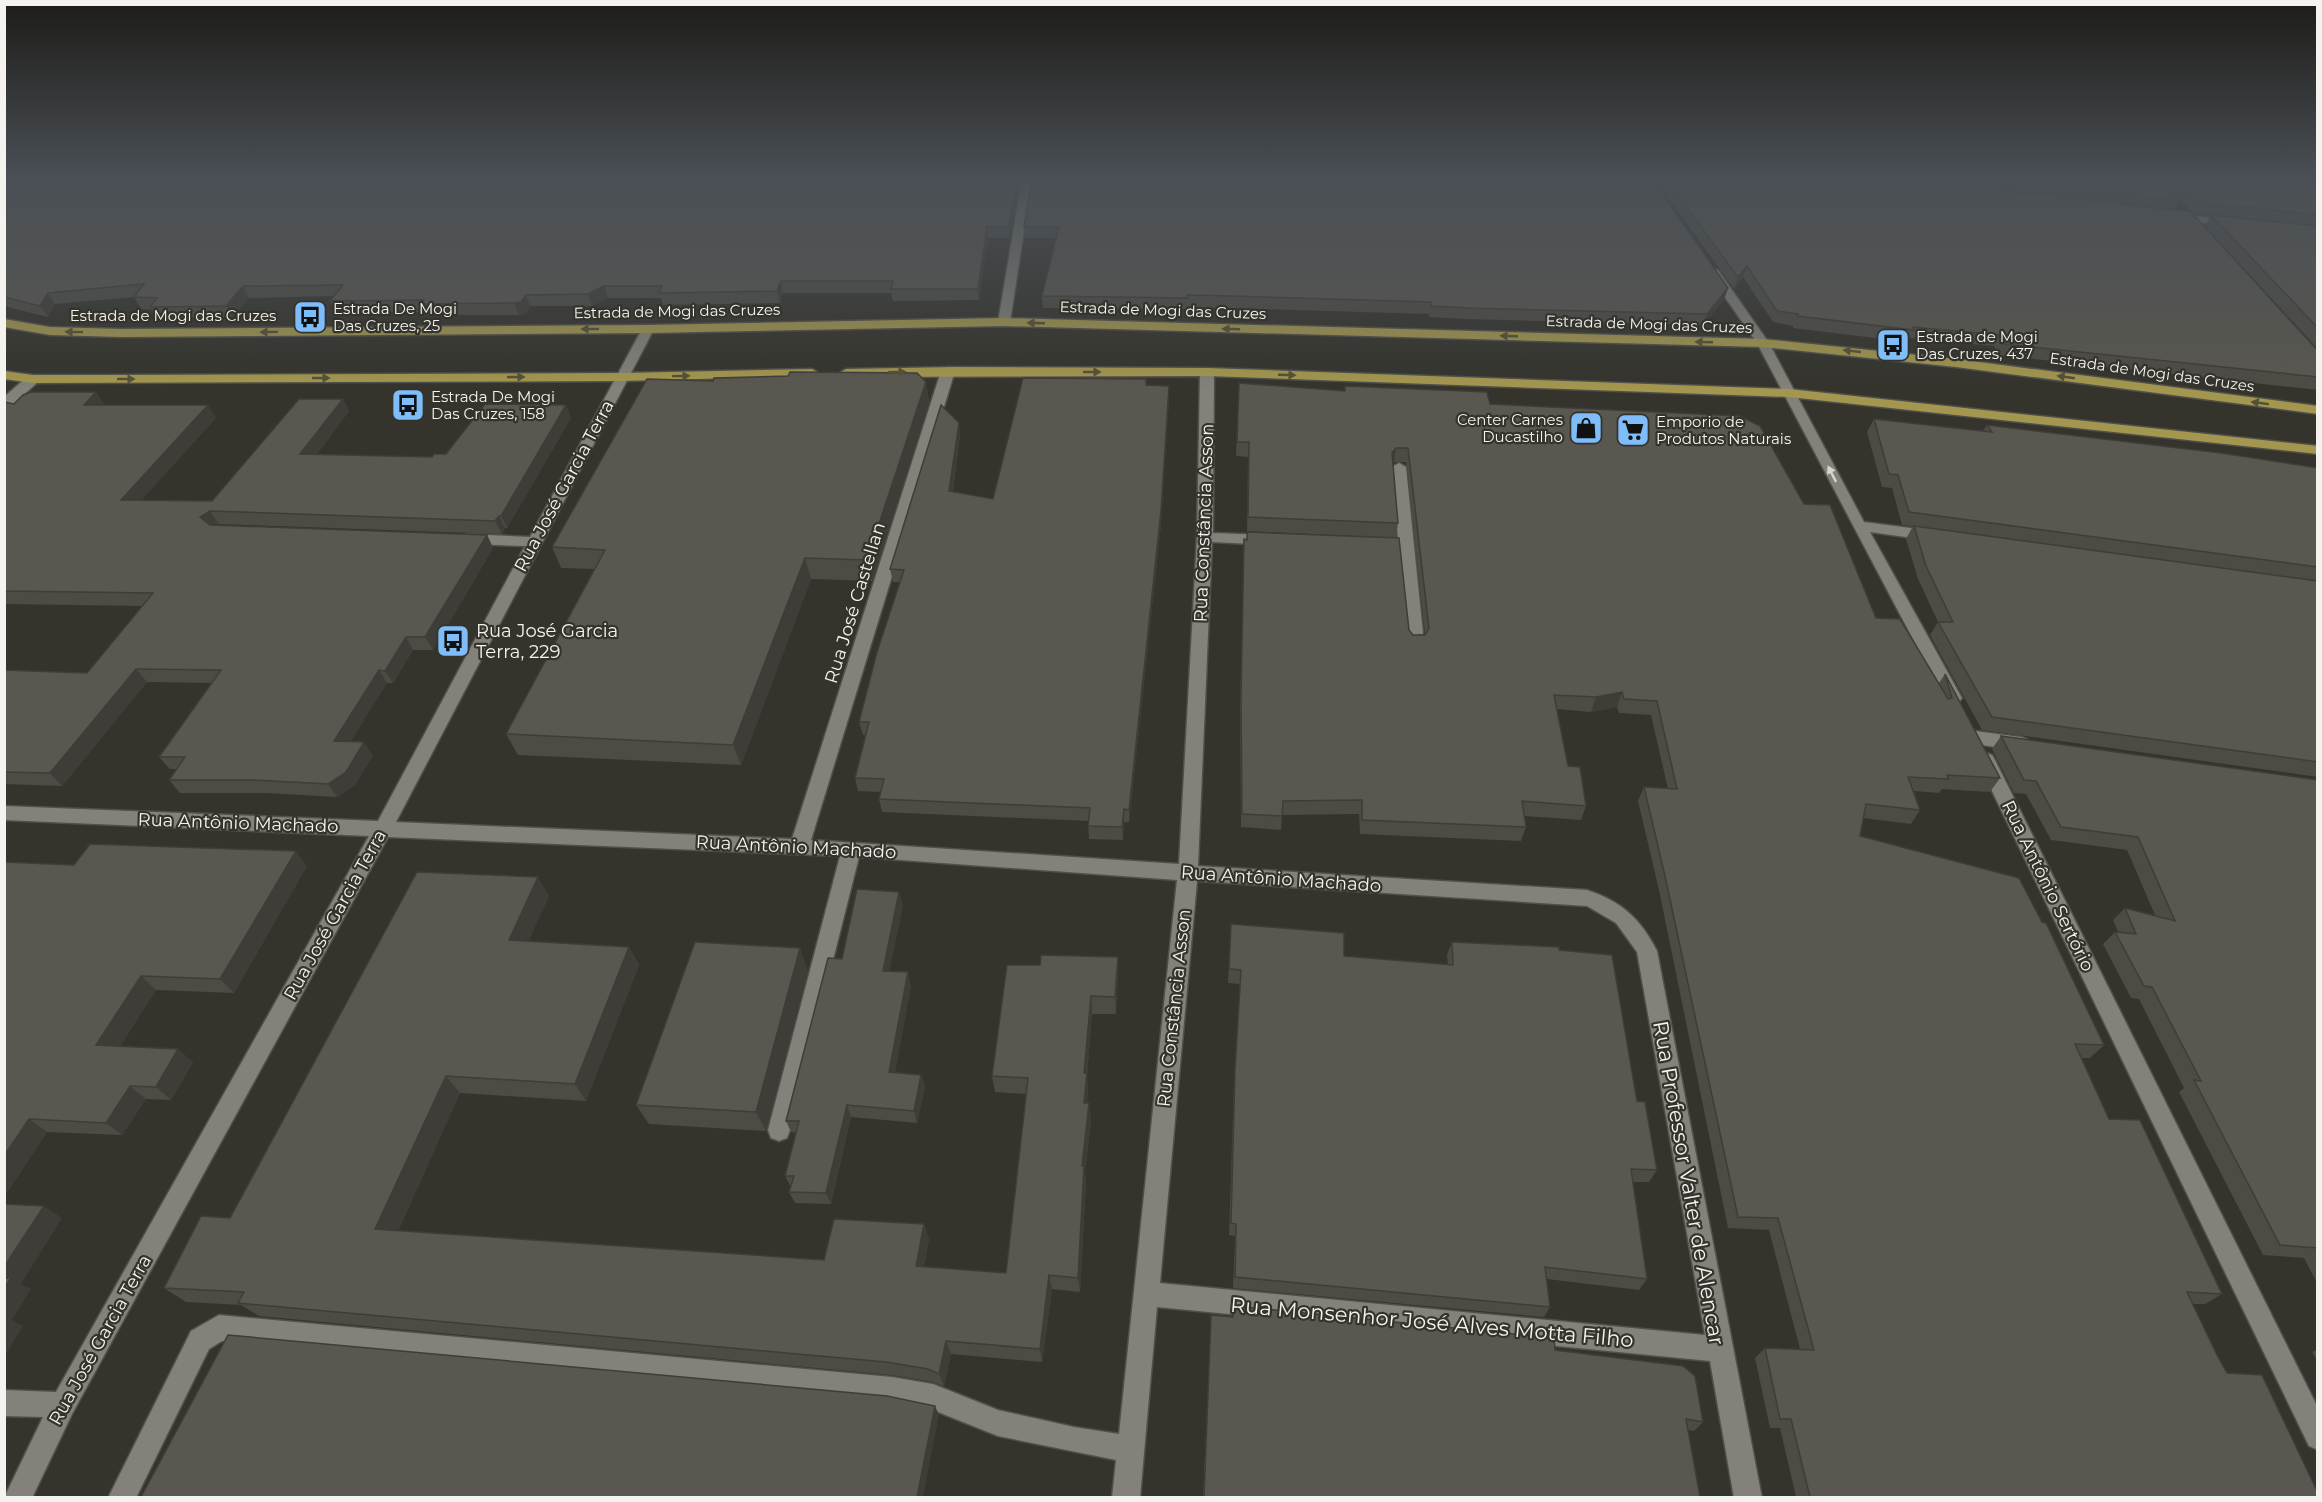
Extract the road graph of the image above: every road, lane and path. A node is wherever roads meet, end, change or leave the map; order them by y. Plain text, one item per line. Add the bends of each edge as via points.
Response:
1 (1016, 249) edge
2 (1708, 263) edge
3 (1004, 322) junction
4 (4, 324) edge
5 (648, 329) junction
6 (1763, 343) junction
7 (948, 371) junction
8 (1207, 372) junction
9 (4, 375) edge
10 (622, 377) junction
11 (33, 379) junction
12 (1789, 393) junction
13 (4, 405) edge
14 (2318, 410) edge
15 (2318, 450) edge
16 (1399, 467) edge
17 (1859, 526) junction
18 (1205, 537) junction
19 (1952, 538) edge
20 (453, 539) edge
21 (1288, 540) edge
22 (535, 542) junction
23 (1359, 543) edge
24 (1407, 545) junction
25 (1416, 643) edge
26 (1975, 738) junction
27 (2040, 746) edge
28 (4, 813) edge
29 (383, 829) junction
30 (799, 847) junction
31 (851, 849) junction
32 (1188, 873) junction
33 (1587, 898) joint
34 (779, 1130) dead end
35 (1146, 1294) junction
36 (1719, 1349) junction
37 (4, 1403) edge
38 (63, 1405) junction
39 (2318, 1437) edge
40 (1131, 1449) junction
41 (16, 1497) edge
42 (121, 1497) edge
43 (1126, 1497) edge
44 (1748, 1497) edge

1 - 3 street
2 - 6 street, Rua Antônio Sertório
3 - 5 main road, Estrada de Mogi das Cruzes
6 -> 3 main road, Estrada de Mogi das Cruzes
5 -> 4 main road, Estrada de Mogi das Cruzes via 122,333 50,332
5 - 10 street, Rua José Garcia Terra
6 - 12 street, Rua Antônio Sertório
14 -> 6 main road, Estrada de Mogi das Cruzes via 1956,363
7 -> 8 main road
10 -> 7 main road
7 - 30 street, Rua José Castellan
8 -> 12 main road
8 - 18 street, Rua Constância Asson
9 - 11 main road
11 -> 10 main road
10 - 22 street, Rua José Garcia Terra
11 - 13 street
12 - 15 main road
17 -> 12 street, Rua Antônio Sertório
16 - 24 street
17 - 19 street
17 - 26 street, Rua Antônio Sertório
18 - 21 street
18 - 32 street, Rua Constância Asson
20 - 22 street
22 - 29 street, Rua José Garcia Terra
23 - 24 street
24 - 25 street
26 - 27 street
26 - 39 street, Rua Antônio Sertório
28 - 29 street, Rua Antônio Machado
29 - 30 street, Rua Antônio Machado
29 - 38 street, Rua José Garcia Terra
30 - 31 street, Rua Antônio Machado
31 - 32 street, Rua Antônio Machado
31 - 34 street
32 - 33 street, Rua Antônio Machado
32 - 35 street, Rua Constância Asson
33 - 36 street, Rua Professor Valter de Alencar via 1623,915 1647,951
35 - 36 street, Rua Monsenhor José Alves Motta Filho
35 - 40 street, Rua Constância Asson
36 - 44 street, Rua Professor Valter de Alencar
37 - 38 street
38 - 41 street, Rua José Garcia Terra
40 - 42 street via 999,1423 933,1397 892,1390 219,1328 200,1340
40 - 43 street, Rua Constância Asson

